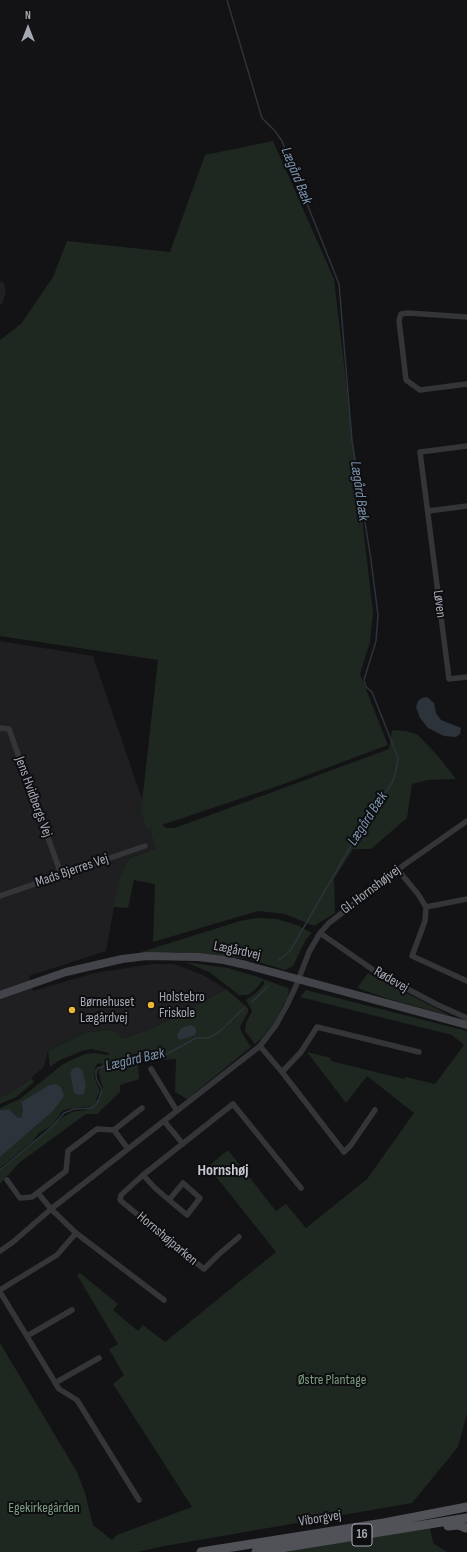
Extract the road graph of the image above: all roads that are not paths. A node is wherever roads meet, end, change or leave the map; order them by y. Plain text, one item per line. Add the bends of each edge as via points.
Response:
1 (467, 316) edge
2 (467, 384) edge
3 (467, 446) edge
4 (467, 506) edge
5 (428, 511) junction
6 (467, 677) edge
7 (0, 728) edge
8 (467, 821) edge
9 (145, 846) dead end
10 (398, 870) junction
11 (61, 874) junction
12 (0, 896) edge
13 (467, 899) edge
14 (426, 907) junction
15 (320, 933) junction
16 (299, 979) junction
17 (467, 981) edge
18 (0, 995) edge
19 (467, 1018) edge
20 (467, 1026) edge
21 (260, 1046) junction
22 (419, 1052) dead end
23 (151, 1069) dead end
24 (282, 1072) junction
25 (142, 1108) dead end
26 (375, 1110) dead end
27 (177, 1111) junction
28 (164, 1121) junction
29 (114, 1130) junction
30 (183, 1144) junction
31 (128, 1149) junction
32 (143, 1175) junction
33 (7, 1180) dead end
34 (301, 1188) dead end
35 (38, 1193) junction
36 (169, 1200) junction
37 (51, 1209) junction
38 (76, 1233) junction
39 (239, 1237) dead end
40 (0, 1251) edge
41 (0, 1291) edge
42 (164, 1300) dead end
43 (72, 1310) dead end
44 (27, 1336) junction
45 (99, 1358) dead end
46 (55, 1383) junction
47 (139, 1500) dead end
48 (467, 1508) edge
49 (467, 1513) edge
50 (467, 1518) edge
51 (385, 1527) junction
52 (467, 1528) edge
53 (201, 1552) edge
54 (256, 1552) edge

1 - 2 street via 408,313 401,314 399,320 406,380 420,390
3 - 5 street, Løven via 420,452
4 - 5 street
5 - 6 street, Løven via 449,679
7 - 11 street, Jens Hvidbergs Vej via 9,729
8 - 10 street, Gl. Hornshøjvej
9 - 11 street, Mads Bjerres Vej
10 - 14 street
10 - 15 street, Gl. Hornshøjvej via 340,914
11 - 12 street, Mads Bjerres Vej
13 - 14 street
14 - 17 street via 425,920 412,956
15 - 16 street, Gl. Hornshøjvej via 308,952
15 - 19 street, Rødevej via 379,974
16 - 18 street, Lægårdvej via 224,960 178,955 147,956 66,972
16 - 20 street, Lægårdvej
16 - 21 street via 286,1008
21 - 24 street
21 - 27 street
22 - 24 street via 317,1027 301,1052
23 - 27 street
24 - 26 street via 344,1152
25 - 29 street
27 - 28 street
28 - 30 street
28 - 31 street
29 - 31 street
29 - 35 street via 97,1128 68,1151 66,1171
30 - 32 street, Hornshøjparken
30 - 34 street, Hornshøjparken via 233,1104
31 - 37 street
32 - 36 street
32 - 39 street, Hornshøjparken via 121,1195 120,1200 204,1269
33 - 35 street via 20,1198 32,1197
35 - 37 street
36 - 36 street via 183,1183 200,1198 187,1215
37 - 38 street
37 - 40 street
38 - 41 street via 57,1255
38 - 42 street
41 - 44 street
43 - 44 street
44 - 46 street
45 - 46 street
46 - 47 street via 59,1389 76,1400
48 - 51 main road, Viborgvej / 16
49 - 51 main road
50 - 51 main road, Viborgvej / 16
51 - 52 main road via 455,1525
51 - 53 main road, Viborgvej / 16
51 - 54 main road, Viborgvej / 16

